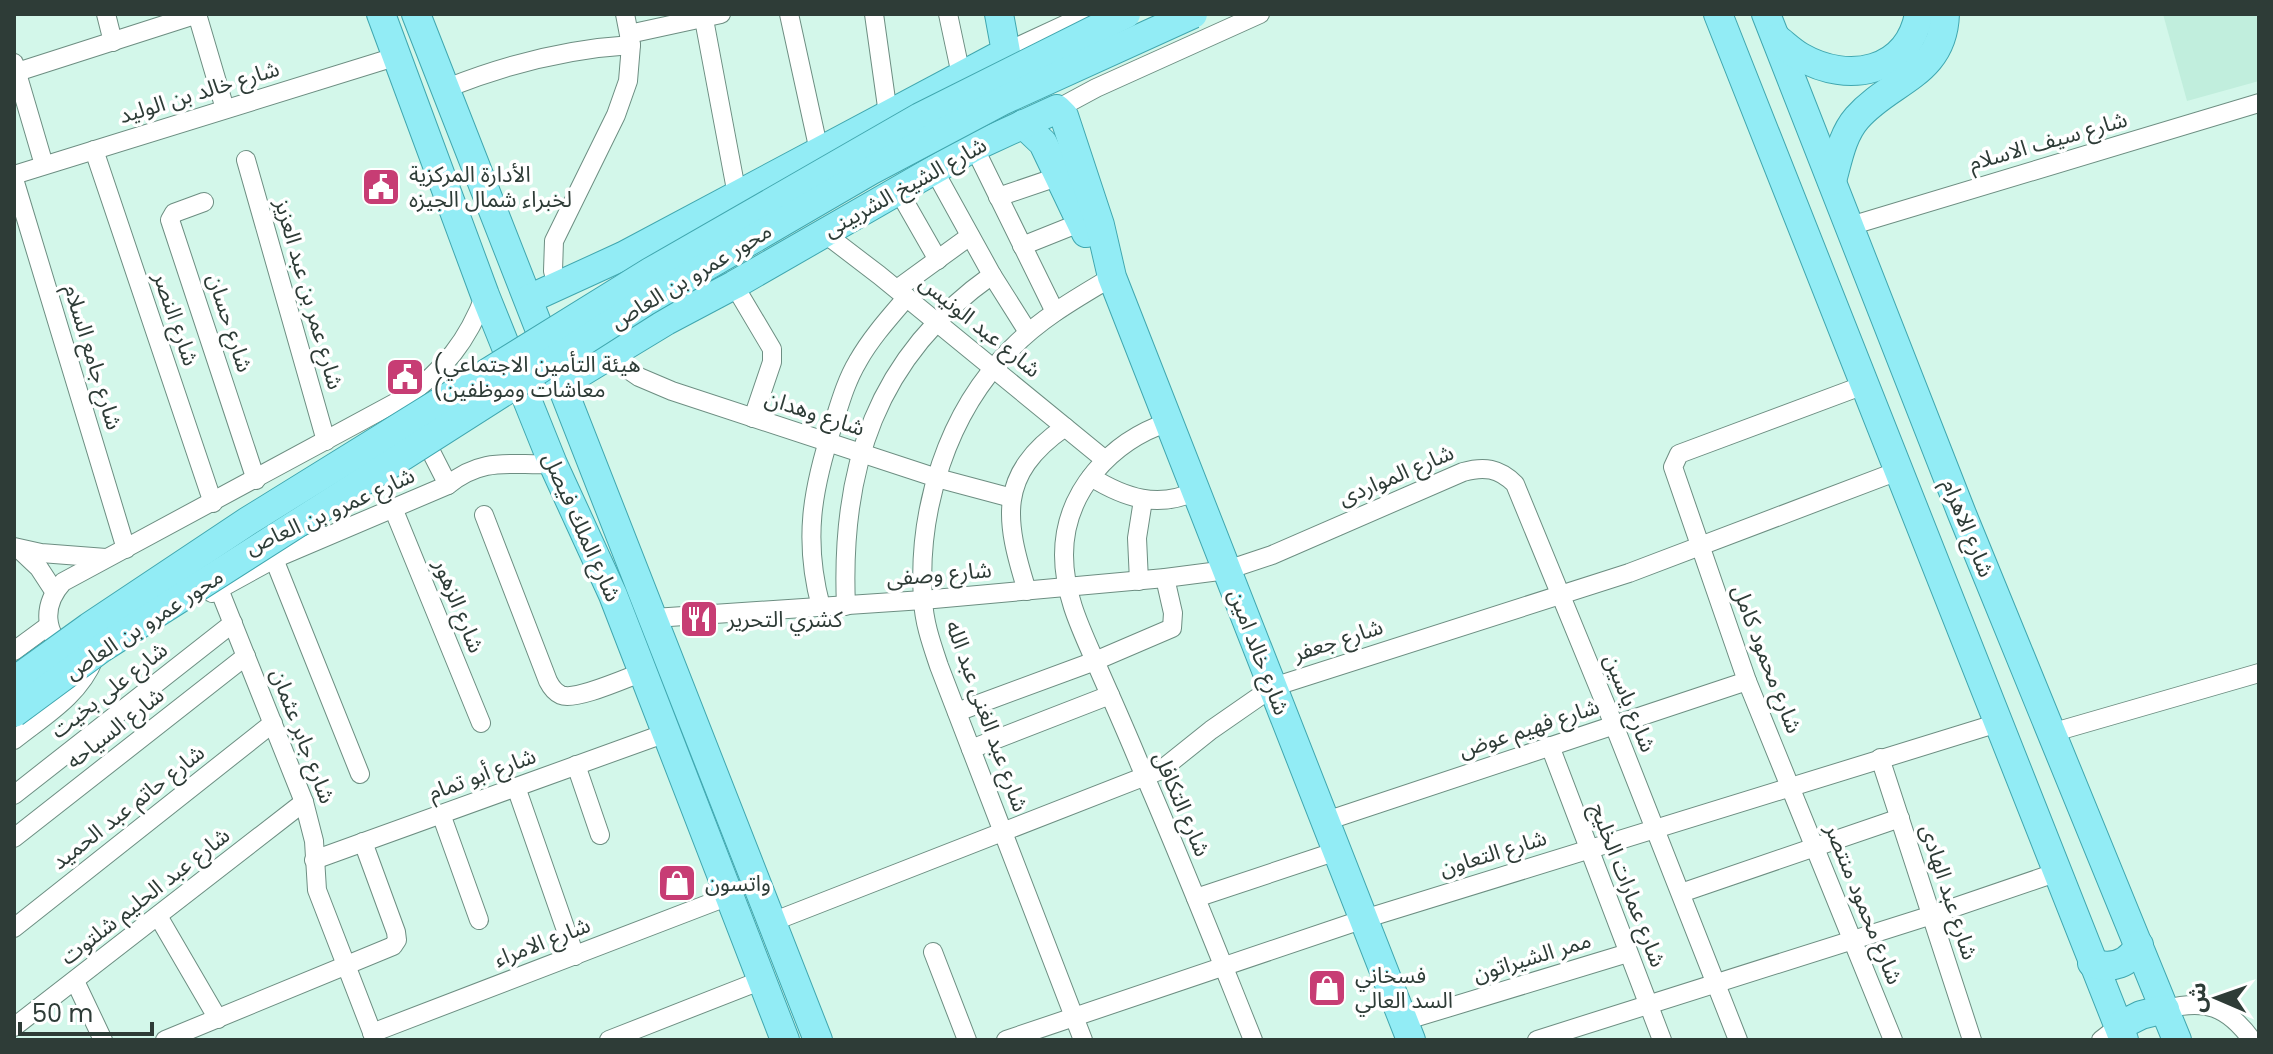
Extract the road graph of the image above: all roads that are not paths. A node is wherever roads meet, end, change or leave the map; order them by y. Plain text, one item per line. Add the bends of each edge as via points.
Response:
1 (106, 14) edge
2 (198, 14) edge
3 (381, 14) edge
4 (416, 14) edge
5 (625, 14) edge
6 (789, 14) edge
7 (874, 14) edge
8 (948, 14) edge
9 (999, 14) edge
10 (1088, 14) edge
11 (1126, 14) edge
12 (1193, 14) edge
13 (1260, 14) edge
14 (1718, 14) edge
15 (1919, 14) edge
16 (1945, 14) edge
17 (709, 15) edge
18 (1771, 26) edge
19 (630, 39) junction
20 (113, 42) junction
21 (1006, 52) junction
22 (398, 56) junction
23 (15, 69) edge
24 (961, 75) junction
25 (447, 88) junction
26 (2259, 103) edge
27 (225, 109) junction
28 (1057, 109) junction
29 (888, 114) junction
30 (1023, 124) junction
31 (974, 147) junction
32 (94, 150) junction
33 (819, 151) junction
34 (246, 160) dead end
35 (44, 165) junction
36 (934, 170) junction
37 (1060, 176) junction
38 (14, 177) edge
39 (1832, 181) junction
40 (898, 190) junction
41 (737, 195) junction
42 (998, 197) junction
43 (204, 202) dead end
44 (1082, 222) junction
45 (1850, 226) junction
46 (824, 233) junction
47 (970, 236) junction
48 (1022, 246) junction
49 (623, 256) junction
50 (938, 260) junction
51 (1110, 270) junction
52 (992, 275) junction
53 (734, 285) junction
54 (558, 287) junction
55 (902, 293) junction
56 (485, 295) junction
57 (529, 299) junction
58 (1055, 312) junction
59 (666, 321) junction
60 (937, 322) junction
61 (1028, 332) junction
62 (610, 357) junction
63 (993, 368) junction
64 (562, 384) junction
65 (1864, 385) junction
66 (404, 398) junction
67 (753, 418) junction
68 (1169, 422) junction
69 (1065, 427) junction
70 (326, 441) junction
71 (827, 443) junction
72 (860, 453) junction
73 (1104, 459) junction
74 (553, 464) junction
75 (1898, 471) junction
76 (1091, 477) junction
77 (937, 478) junction
78 (256, 480) junction
79 (448, 485) junction
80 (1196, 491) junction
81 (1012, 498) junction
82 (1143, 500) junction
83 (213, 503) junction
84 (393, 508) junction
85 (484, 515) dead end
86 (1700, 547) junction
87 (16, 548) edge
88 (126, 549) junction
89 (109, 558) junction
90 (274, 559) junction
91 (1227, 570) junction
92 (1165, 578) junction
93 (1139, 581) junction
94 (640, 583) junction
95 (1068, 587) junction
96 (219, 589) junction
97 (54, 591) junction
98 (1027, 591) junction
99 (613, 595) junction
100 (1561, 596) junction
101 (923, 600) junction
102 (846, 606) junction
103 (821, 607) junction
104 (654, 618) junction
105 (233, 623) junction
106 (48, 626) junction
107 (628, 632) junction
108 (14, 651) edge
109 (246, 656) junction
110 (94, 659) junction
111 (1095, 661) junction
112 (643, 672) junction
113 (2259, 673) edge
114 (14, 681) edge
115 (1747, 681) junction
116 (1273, 687) junction
117 (1110, 695) junction
118 (957, 712) junction
119 (14, 713) edge
120 (273, 723) junction
121 (481, 723) dead end
122 (1998, 723) junction
123 (1614, 725) junction
124 (666, 733) junction
125 (2051, 733) junction
126 (14, 740) edge
127 (1550, 746) junction
128 (971, 749) junction
129 (1880, 758) junction
130 (576, 765) junction
131 (360, 774) dead end
132 (1146, 777) junction
133 (516, 787) junction
134 (1790, 787) junction
135 (14, 795) edge
136 (304, 802) junction
137 (441, 814) junction
138 (1900, 818) junction
139 (1326, 821) junction
140 (1655, 828) junction
141 (1003, 832) junction
142 (600, 835) dead end
143 (14, 838) edge
144 (363, 842) junction
145 (1815, 847) junction
146 (1589, 849) junction
147 (1337, 851) junction
148 (314, 860) junction
149 (2058, 872) junction
150 (1681, 893) junction
151 (729, 896) junction
152 (1196, 898) junction
153 (1932, 915) junction
154 (158, 916) junction
155 (1364, 919) junction
156 (479, 920) dead end
157 (772, 922) junction
158 (14, 928) edge
159 (1852, 940) junction
160 (2139, 945) junction
161 (933, 952) dead end
162 (1628, 953) junction
163 (575, 956) junction
164 (2092, 963) junction
165 (1224, 966) junction
166 (347, 968) junction
167 (762, 980) junction
168 (75, 981) junction
169 (1717, 983) junction
170 (1648, 1004) junction
171 (2165, 1009) junction
172 (1075, 1017) junction
173 (218, 1019) junction
174 (14, 1027) edge
175 (1408, 1030) edge
176 (1580, 1034) edge
177 (2115, 1035) edge
178 (374, 1037) edge
179 (103, 1040) edge
180 (165, 1040) edge
181 (609, 1040) edge
182 (785, 1040) edge
183 (818, 1040) edge
184 (967, 1040) edge
185 (1006, 1040) edge
186 (1083, 1040) edge
187 (1253, 1040) edge
188 (1537, 1040) edge
189 (1662, 1040) edge
190 (1738, 1040) edge
191 (1893, 1040) edge
192 (1972, 1040) edge
193 (2177, 1040) edge
194 (2252, 1040) edge

1 - 20 street
2 - 20 street
2 - 27 street
3 - 22 main road, شارع الملك فيصل
4 - 25 main road, شارع الملك فيصل
5 - 19 street
6 - 33 street
7 - 29 street
8 - 24 street
9 - 21 main road
10 - 21 street
11 - 114 main road, محور عمرو بن العاص, bridge via 920,117 650,272 248,521
12 - 119 main road, محور عمرو بن العاص, bridge via 951,128 645,302 102,648
13 - 28 street, شارع الشيخ الشربينى
14 - 65 main road, شارع الاهرام
15 - 18 main road via 1906,47 1892,60 1867,70 1840,70 1810,61
16 - 39 main road via 1942,38 1931,57 1852,124
17 - 19 street
17 - 41 street
18 - 39 main road, شارع الاهرام
19 - 25 street via 525,61
19 - 54 street via 623,98 554,241
20 - 23 street
21 - 24 main road
22 - 27 street, شارع خالد بن الوليد
22 - 56 main road, شارع الملك فيصل
23 - 35 street
24 - 29 main road
25 - 57 main road, شارع الملك فيصل
26 - 45 street, شارع سيف الاسلام
27 - 32 street, شارع خالد بن الوليد
28 - 30 main road, شارع الشيخ الشربينى
28 - 51 main road, شارع خالد امين via 1064,116 1094,206
29 - 33 main road
30 - 31 main road, شارع الشيخ الشربينى
30 - 37 main road, شارع خالد امين via 1037,134
31 - 36 main road, شارع الشيخ الشربينى
31 - 42 street
32 - 35 street, شارع خالد بن الوليد
32 - 83 street, شارع النصر
33 - 41 main road
34 - 70 street, شارع عمر بن عبد العزيز
35 - 38 street, شارع خالد بن الوليد
36 - 40 main road, شارع الشيخ الشربينى
36 - 47 street
37 - 42 street
37 - 44 main road, شارع خالد امين
38 - 88 street, شارع جامع السلام
39 - 45 main road, شارع الاهرام
40 - 46 main road, شارع الشيخ الشربينى
40 - 50 street
41 - 49 main road
42 - 48 street
43 - 78 street, شارع حسان via 172,215 171,222
44 - 48 street
44 - 51 main road, شارع خالد امين
45 - 125 main road, شارع الاهرام
46 - 53 main road, شارع الشيخ الشربينى
46 - 55 street, شارع عبد الونيس
47 - 50 street
47 - 52 street
48 - 58 street
49 - 54 main road
49 - 59 main road via 610,284 613,300 635,321
50 - 55 street
51 - 58 street, شارع عبد الغنى عبد الله
51 - 68 main road, شارع خالد امين
52 - 60 street
52 - 61 street
53 - 59 main road, شارع الشيخ الشربينى
53 - 67 street via 772,349
54 - 57 main road
55 - 60 street, شارع عبد الونيس
55 - 71 street via 857,362
56 - 66 street via 463,343 446,365
56 - 74 main road, شارع الملك فيصل
57 - 64 main road, شارع الملك فيصل
58 - 61 street, شارع عبد الغنى عبد الله
59 - 62 main road, شارع الشيخ الشربينى
60 - 63 street, شارع عبد الونيس
60 - 72 street via 899,371
61 - 63 street, شارع عبد الغنى عبد الله
62 - 64 main road, شارع الشيخ الشربينى
62 - 67 street, شارع وهدان via 655,385
63 - 69 street, شارع عبد الونيس
63 - 77 street, شارع عبد الغنى عبد الله via 960,419
64 - 94 main road, شارع الملك فيصل
65 - 75 main road, شارع الاهرام
65 - 86 street, شارع محمود كامل via 1676,456 1674,474
66 - 70 street
66 - 79 street
67 - 71 street, شارع وهدان
68 - 73 street, شارع التكافل via 1150,428
68 - 80 main road, شارع خالد امين
69 - 73 street, شارع عبد الونيس
69 - 81 street via 1035,451
70 - 78 street
71 - 72 street, شارع وهدان
71 - 103 street via 810,526
72 - 77 street, شارع وهدان
72 - 102 street via 847,521
73 - 76 street, شارع التكافل
74 - 79 street, شارع عمرو بن العاص via 497,463 464,473
74 - 99 main road, شارع الملك فيصل
75 - 86 street, شارع جعفر
75 - 122 main road, شارع الاهرام
76 - 82 street
76 - 95 street, شارع التكافل via 1067,532
77 - 81 street, شارع وهدان
77 - 101 street, شارع عبد الغنى عبد الله
78 - 83 street
79 - 84 street, شارع عمرو بن العاص
80 - 82 street via 1163,501
80 - 91 main road, شارع خالد امين
81 - 98 street via 1012,542
82 - 93 street via 1137,538
83 - 88 street
84 - 90 street, شارع عمرو بن العاص
84 - 121 street, شارع الزهور
85 - 112 street via 555,692 574,696
86 - 100 street, شارع جعفر
86 - 115 street, شارع محمود كامل
87 - 89 street
87 - 97 street
88 - 89 street
89 - 97 street
90 - 96 street, شارع عمرو بن العاص
90 - 131 street
91 - 92 street, شارع وصفى
91 - 100 street, شارع المواردى via 1463,472 1484,468 1501,471 1515,484
91 - 116 main road, شارع خالد امين
92 - 93 street, شارع وصفى
92 - 111 street via 1172,628
93 - 95 street, شارع وصفى
94 - 99 main road via 630,597
94 - 104 main road, شارع الملك فيصل
95 - 98 street, شارع وصفى
95 - 111 street, شارع التكافل
96 - 105 street, شارع جابر عثمان
96 - 110 street, شارع عمرو بن العاص
97 - 106 street
98 - 101 street, شارع وصفى
99 - 107 main road, شارع الملك فيصل
100 - 116 street, شارع جعفر
100 - 123 street, شارع ياسين
101 - 102 street, شارع وصفى
101 - 118 street, شارع عبد الغنى عبد الله via 932,645
102 - 103 street, شارع وصفى
103 - 104 street, شارع وصفى
104 - 107 main road via 637,619
104 - 157 main road, شارع الملك فيصل
105 - 109 street, شارع جابر عثمان
105 - 135 street, شارع على بخيت
106 - 108 street
106 - 110 street via 60,647
107 - 112 main road, شارع الملك فيصل
109 - 120 street, شارع جابر عثمان
109 - 143 street, شارع السياحه
110 - 126 street via 69,697
111 - 117 street, شارع التكافل
111 - 118 street
112 - 124 main road, شارع الملك فيصل
113 - 125 street
115 - 123 street, شارع فهيم عوض
115 - 134 street, شارع محمود كامل
116 - 132 street, شارع جعفر
116 - 139 main road, شارع خالد امين
117 - 128 street
117 - 132 street, شارع التكافل
118 - 128 street, شارع عبد الغنى عبد الله
120 - 136 street, شارع جابر عثمان
120 - 158 street, شارع حاتم عبد الحميد
122 - 129 street, شارع التعاون
122 - 149 main road, شارع الاهرام
123 - 127 street, شارع فهيم عوض
123 - 140 street, شارع ياسين
124 - 130 street, شارع أبو تمام
124 - 151 main road, شارع الملك فيصل
125 - 160 main road, شارع الاهرام
127 - 139 street, شارع فهيم عوض
127 - 146 street, شارع عمارات الخليج
128 - 141 street, شارع عبد الغنى عبد الله
129 - 134 street, شارع التعاون
129 - 138 street, شارع عبد الهادى
130 - 133 street, شارع أبو تمام
130 - 142 street
132 - 141 street, شارع جعفر
132 - 152 street, شارع التكافل
133 - 137 street, شارع أبو تمام
133 - 163 street
134 - 140 street, شارع التعاون
134 - 145 street, شارع محمود منتصر
136 - 148 street, شارع جابر عثمان
136 - 154 street, شارع عبد الحليم شلتوت
137 - 144 street, شارع أبو تمام
137 - 156 street
138 - 145 street
138 - 153 street, شارع عبد الهادى
139 - 147 main road, شارع خالد امين
140 - 146 street, شارع التعاون
140 - 150 street, شارع ياسين
141 - 157 street, شارع جعفر
141 - 172 street, شارع عبد الغنى عبد الله
144 - 148 street, شارع أبو تمام
144 - 166 street via 397,940 390,949
145 - 150 street
145 - 159 street, شارع محمود منتصر
146 - 155 street, شارع التعاون
146 - 162 street, شارع عمارات الخليج
147 - 152 street
147 - 155 main road, شارع خالد امين
148 - 166 street, شارع جابر عثمان via 322,905
149 - 153 street
149 - 164 main road, شارع الاهرام
150 - 169 street, شارع ياسين
151 - 163 street, شارع الامراء
151 - 167 main road, شارع الملك فيصل
152 - 165 street, شارع التكافل
153 - 159 street
153 - 192 street, شارع عبد الهادى
154 - 168 street, شارع عبد الحليم شلتوت
154 - 173 street
155 - 165 street, شارع التعاون
155 - 175 main road, شارع خالد امين
157 - 183 main road, شارع الملك فيصل
159 - 169 street
159 - 191 street, شارع محمود منتصر
160 - 164 main road via 2123,963
160 - 171 main road, شارع الاهرام
161 - 184 street
162 - 170 street, شارع عمارات الخليج
162 - 175 street, ممر الشيراتون
163 - 178 street, شارع الامراء
164 - 177 main road, شارع الاهرام
165 - 172 street, شارع التعاون
165 - 187 street, شارع التكافل
166 - 173 street
166 - 178 street, شارع جابر عثمان
167 - 181 street
167 - 182 main road, شارع الملك فيصل
168 - 174 street, شارع عبد الحليم شلتوت
168 - 179 street
169 - 170 street
169 - 190 street, شارع ياسين
170 - 176 street
170 - 189 street, شارع عمارات الخليج
171 - 177 main road via 2141,1015
171 - 193 main road, شارع الاهرام
171 - 194 street via 2193,1003 2217,1008
172 - 185 street, شارع التعاون
172 - 186 street, شارع عبد الغنى عبد الله
173 - 180 street
176 - 188 street

